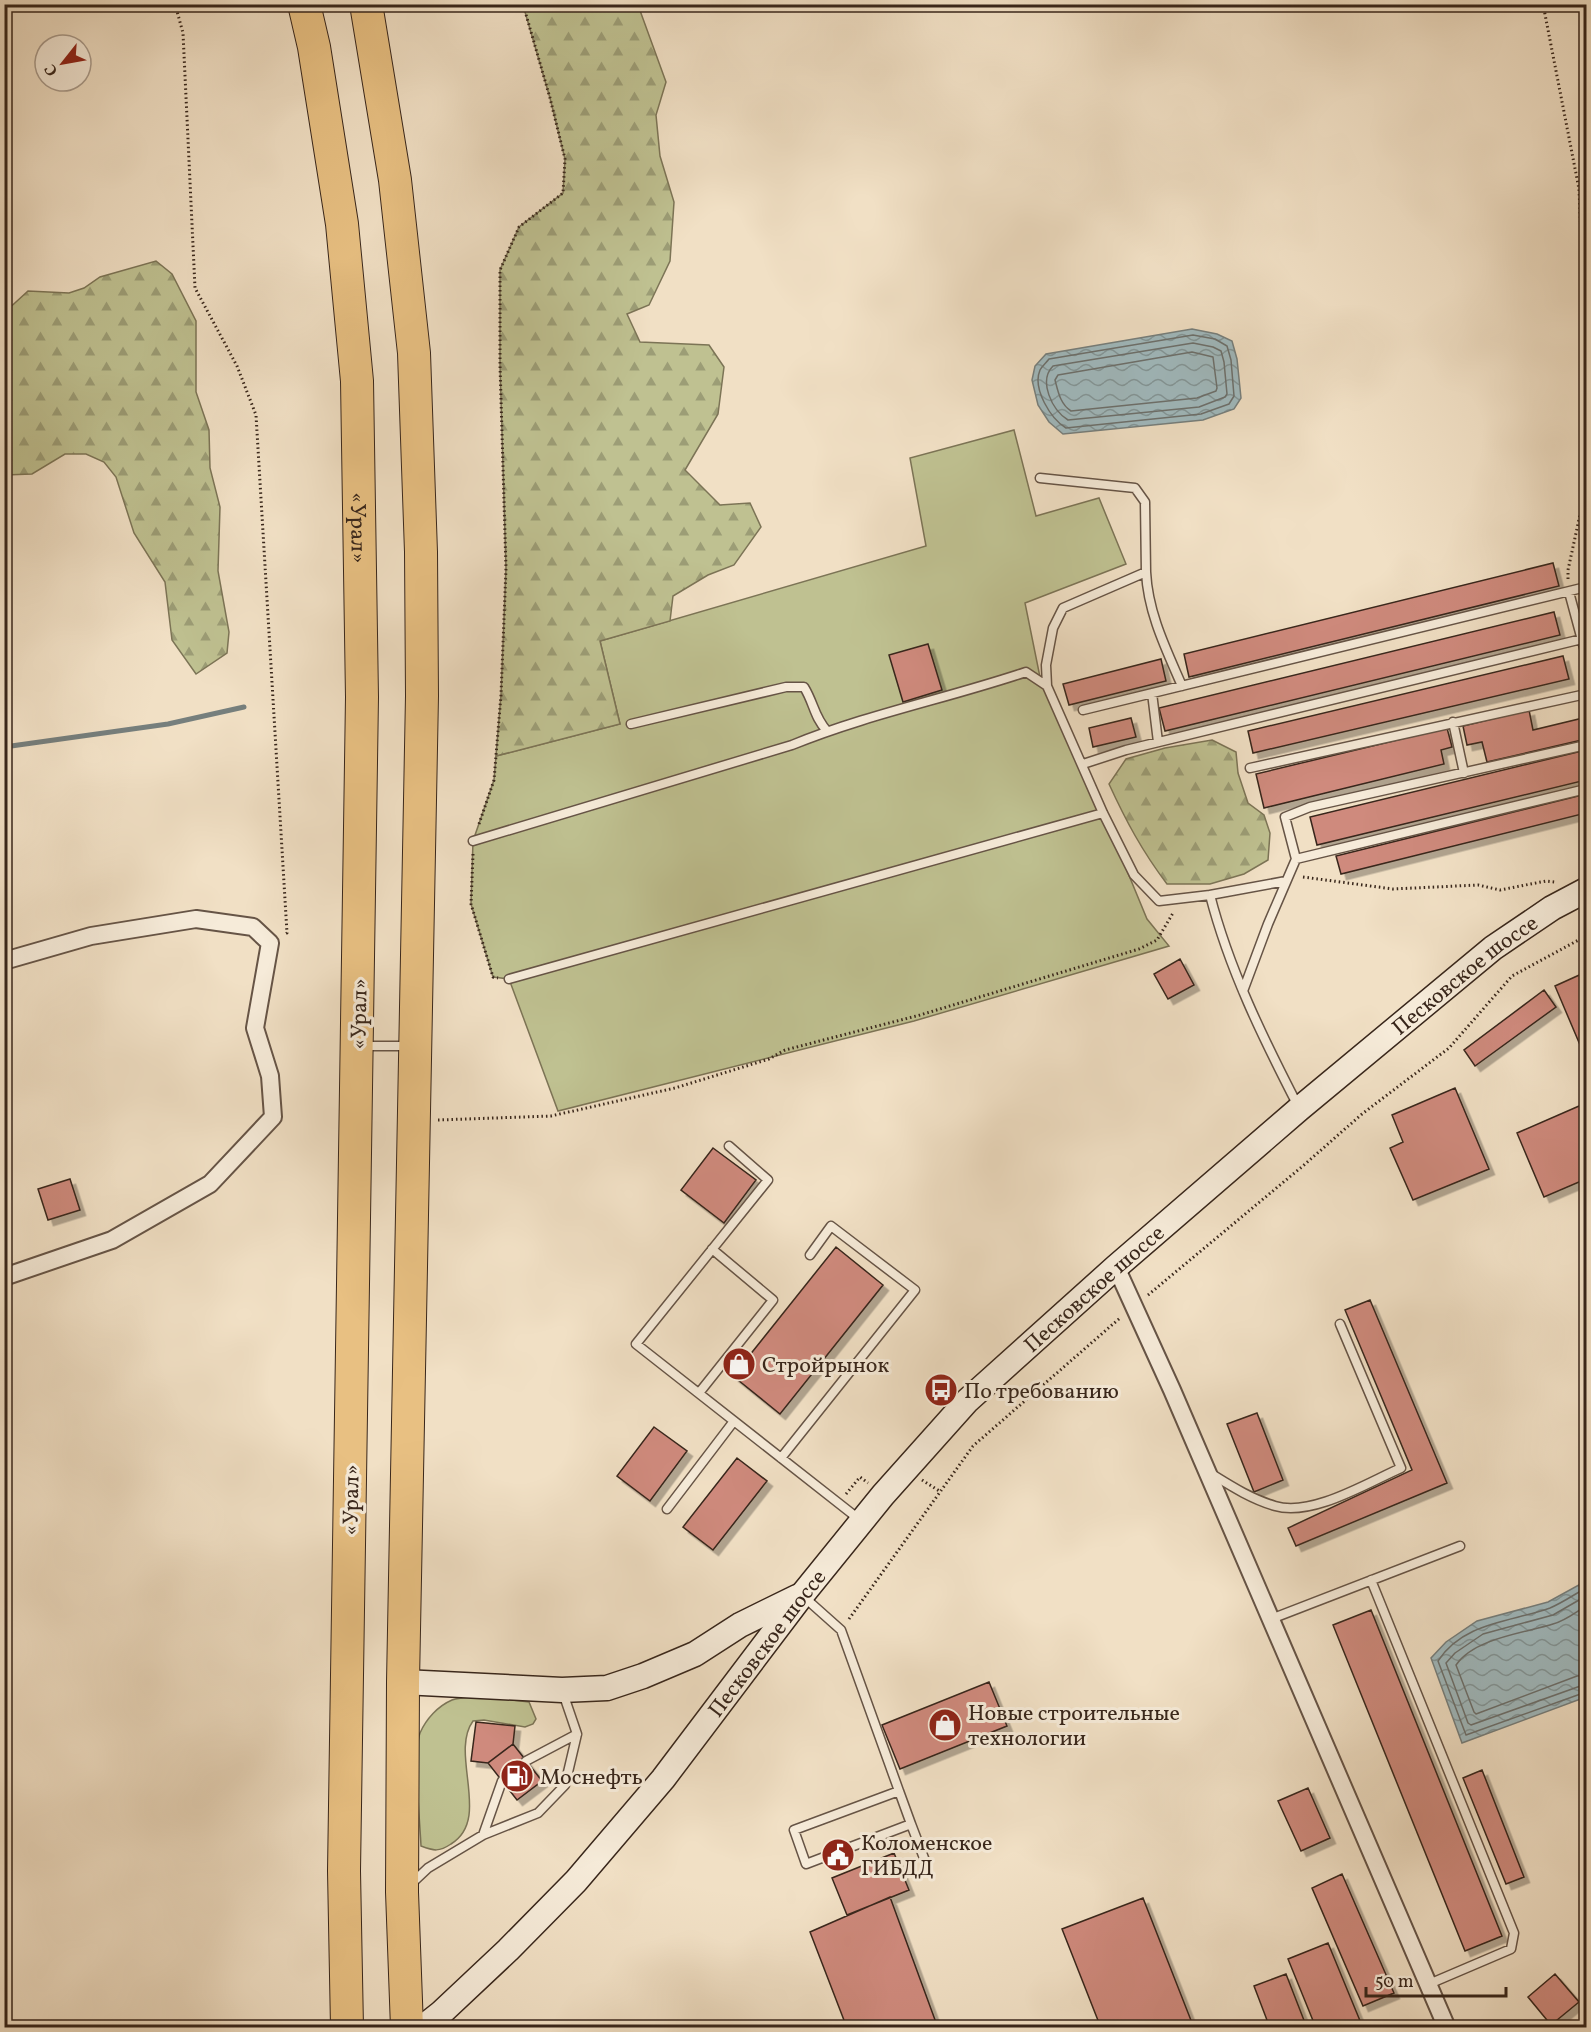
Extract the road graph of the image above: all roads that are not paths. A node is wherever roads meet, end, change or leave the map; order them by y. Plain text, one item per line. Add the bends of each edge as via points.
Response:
1 (304, 4) edge
2 (366, 4) edge
3 (1040, 478) dead end
4 (1146, 572) junction
5 (1587, 587) edge
6 (1569, 592) junction
7 (1584, 638) edge
8 (1587, 656) edge
9 (1047, 686) junction
10 (1182, 686) junction
11 (1152, 693) junction
12 (1587, 694) edge
13 (1083, 710) dead end
14 (1453, 723) junction
15 (631, 724) dead end
16 (827, 731) junction
17 (1158, 742) junction
18 (1587, 745) edge
19 (1083, 764) junction
20 (1250, 768) dead end
21 (1464, 772) junction
22 (1587, 789) edge
23 (1103, 813) junction
24 (474, 841) road end
25 (1296, 859) junction
26 (1286, 881) junction
27 (1587, 890) edge
28 (1210, 895) junction
29 (4, 961) edge
30 (509, 979) road end
31 (1243, 991) junction
32 (357, 1046) junction
33 (415, 1046) junction
34 (1299, 1109) junction
35 (729, 1146) dead end
36 (712, 1249) junction
37 (810, 1254) dead end
38 (1116, 1267) junction
39 (4, 1276) edge
40 (1340, 1324) dead end
41 (699, 1393) junction
42 (734, 1421) junction
43 (781, 1458) junction
44 (1207, 1471) junction
45 (667, 1509) dead end
46 (862, 1522) junction
47 (1460, 1546) dead end
48 (1371, 1580) junction
49 (802, 1595) junction
50 (1270, 1619) junction
51 (740, 1625) junction
52 (763, 1646) junction
53 (403, 1682) junction
54 (562, 1690) junction
55 (577, 1734) junction
56 (526, 1761) dead end
57 (502, 1781) dead end
58 (899, 1791) junction
59 (911, 1824) junction
60 (483, 1835) junction
61 (927, 1866) dead end
62 (402, 1892) junction
63 (1429, 1984) junction
64 (347, 2028) edge
65 (406, 2028) edge
66 (422, 2028) edge
67 (1447, 2028) edge

1 - 32 highway, «Урал» via 342,224 357,381 362,697
2 - 33 highway via 396,180 414,353 422,684
3 - 4 lane via 1135,488 1145,502
4 - 9 lane via 1063,608 1053,628
4 - 10 lane via 1157,626
5 - 6 lane
6 - 7 lane
6 - 10 lane
7 - 8 lane
7 - 17 lane
9 - 16 lane via 1026,672
9 - 19 lane
10 - 11 lane
11 - 13 lane
11 - 17 lane
12 - 14 lane
14 - 20 lane
14 - 21 lane
15 - 16 lane via 786,687 804,687
16 - 24 lane
17 - 19 lane
18 - 21 lane
19 - 23 lane
21 - 25 lane via 1310,807 1286,817
22 - 25 lane
23 - 28 lane via 1134,875 1159,901
23 - 30 lane
25 - 26 lane
26 - 28 lane
26 - 31 lane
27 - 34 street, Песковское шоссе via 1552,908 1493,948
28 - 31 lane
29 - 39 street via 91,936 196,919 253,927 270,942 255,1028 270,1076 273,1117 210,1184 112,1240
31 - 34 lane
32 - 33 lane
32 - 64 highway, «Урал» via 344,1871
33 - 53 highway
34 - 38 street, Песковское шоссе
35 - 36 lane via 768,1180
36 - 41 lane via 773,1300
36 - 41 lane via 636,1344
37 - 43 lane via 831,1226 915,1290
38 - 44 street
38 - 46 street, Песковское шоссе via 967,1401
40 - 44 lane via 1401,1468 1305,1508 1278,1507 1251,1498
41 - 42 lane
42 - 43 lane
42 - 45 lane
43 - 46 lane
44 - 50 street
46 - 49 street, Песковское шоссе
47 - 48 lane
48 - 50 lane
48 - 63 lane via 1514,1933 1510,1949
49 - 51 street
49 - 52 street, Песковское шоссе
49 - 58 lane via 841,1630
50 - 63 street
51 - 52 street via 759,1635
51 - 54 street via 695,1654 643,1676 607,1688
52 - 66 street, Песковское шоссе via 663,1779 576,1881
53 - 54 street
53 - 62 highway
54 - 55 lane
55 - 56 lane
55 - 60 lane via 565,1785 552,1799 538,1813
57 - 60 lane
58 - 59 lane
58 - 59 lane via 794,1830 806,1864
59 - 61 lane
60 - 62 lane via 428,1868
62 - 65 highway
63 - 67 street

